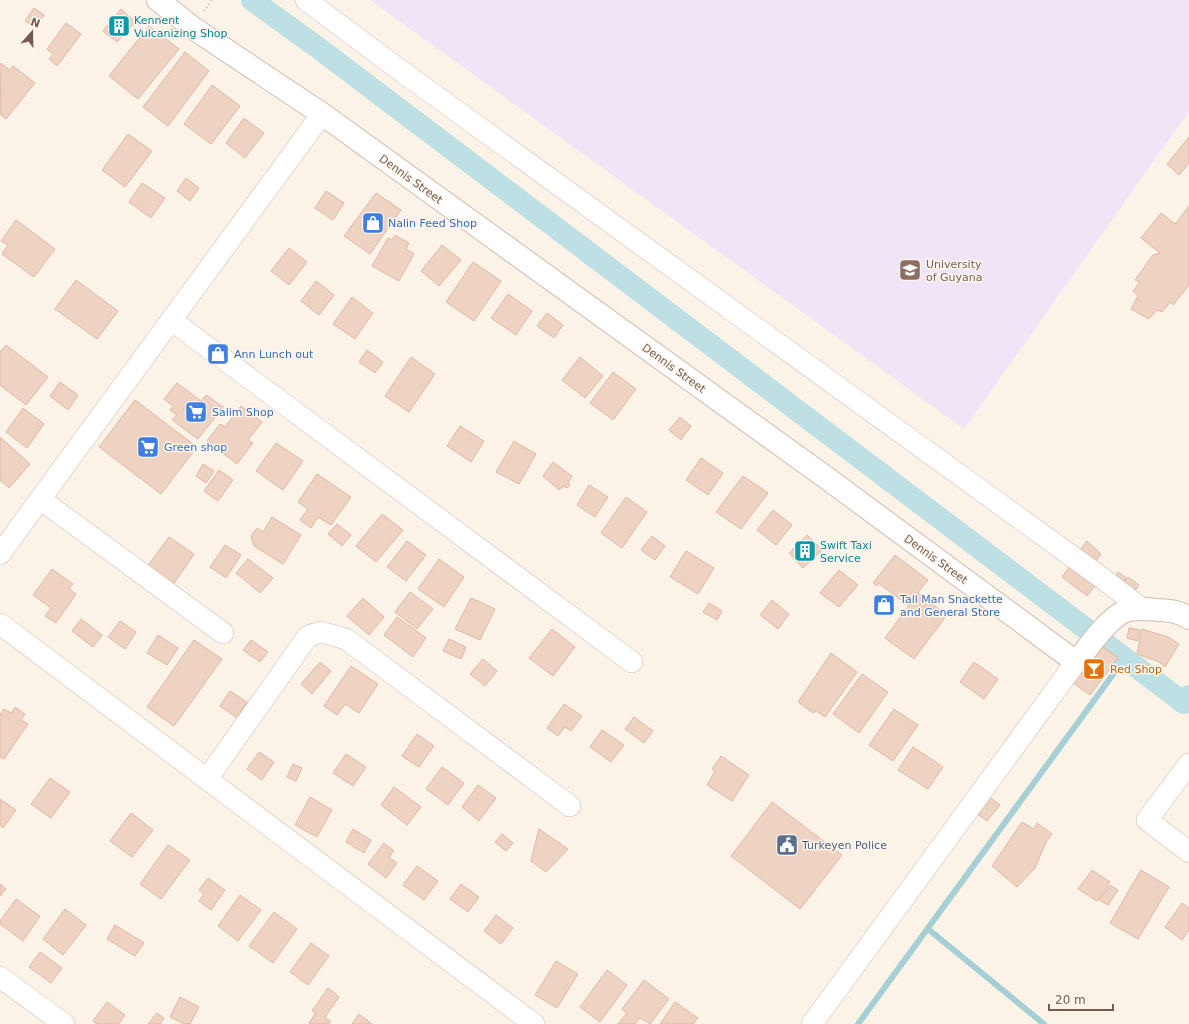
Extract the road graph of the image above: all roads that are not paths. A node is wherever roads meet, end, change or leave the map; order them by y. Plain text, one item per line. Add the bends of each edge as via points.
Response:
1 (158, 0) edge
2 (306, 0) edge
3 (322, 114) junction
4 (171, 320) junction
5 (40, 499) junction
6 (0, 554) edge
7 (1141, 608) junction
8 (1188, 615) edge
9 (0, 624) edge
10 (223, 633) dead end
11 (632, 662) dead end
12 (1076, 662) junction
13 (1189, 764) edge
14 (207, 779) junction
15 (570, 806) dead end
16 (1189, 852) edge
17 (0, 977) edge
18 (64, 1024) edge
19 (534, 1024) edge
20 (812, 1024) edge

1 - 3 street, Dennis Street via 193,28
2 - 7 street
3 - 4 street
3 - 12 street, Dennis Street
4 - 5 street
4 - 11 street
5 - 6 street
5 - 10 street
7 - 8 street
7 - 12 street via 1124,612 1110,622
9 - 14 street
12 - 20 street
13 - 16 street via 1147,820
14 - 15 street via 308,636 321,632 346,639
14 - 19 street
17 - 18 street

